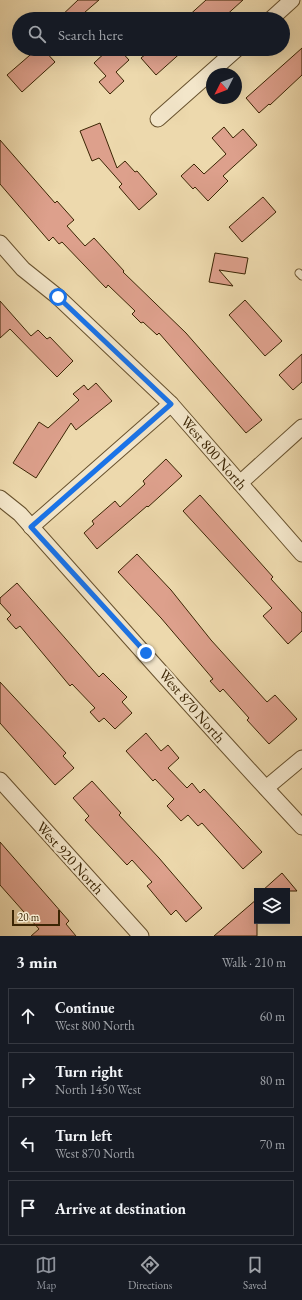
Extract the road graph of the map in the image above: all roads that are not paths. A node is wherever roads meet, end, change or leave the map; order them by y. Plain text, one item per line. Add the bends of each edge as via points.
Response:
1 (292, 0) edge
2 (279, 12) edge
3 (229, 56) edge
4 (158, 119) dead end
5 (0, 243) edge
6 (171, 404) junction
7 (302, 427) edge
8 (240, 483) junction
9 (0, 498) edge
10 (31, 527) junction
11 (302, 554) edge
12 (302, 758) edge
13 (0, 780) edge
14 (266, 788) junction
15 (302, 827) edge
16 (141, 936) edge

1 - 2 street
3 - 4 street
5 - 6 street, West 800 North via 23,269 58,297
6 - 8 street, West 800 North
6 - 10 street
7 - 8 street
8 - 11 street, West 800 North
9 - 10 street, West 870 North
10 - 14 street, West 870 North
12 - 14 street
13 - 16 street, West 920 North
14 - 15 street, West 870 North

